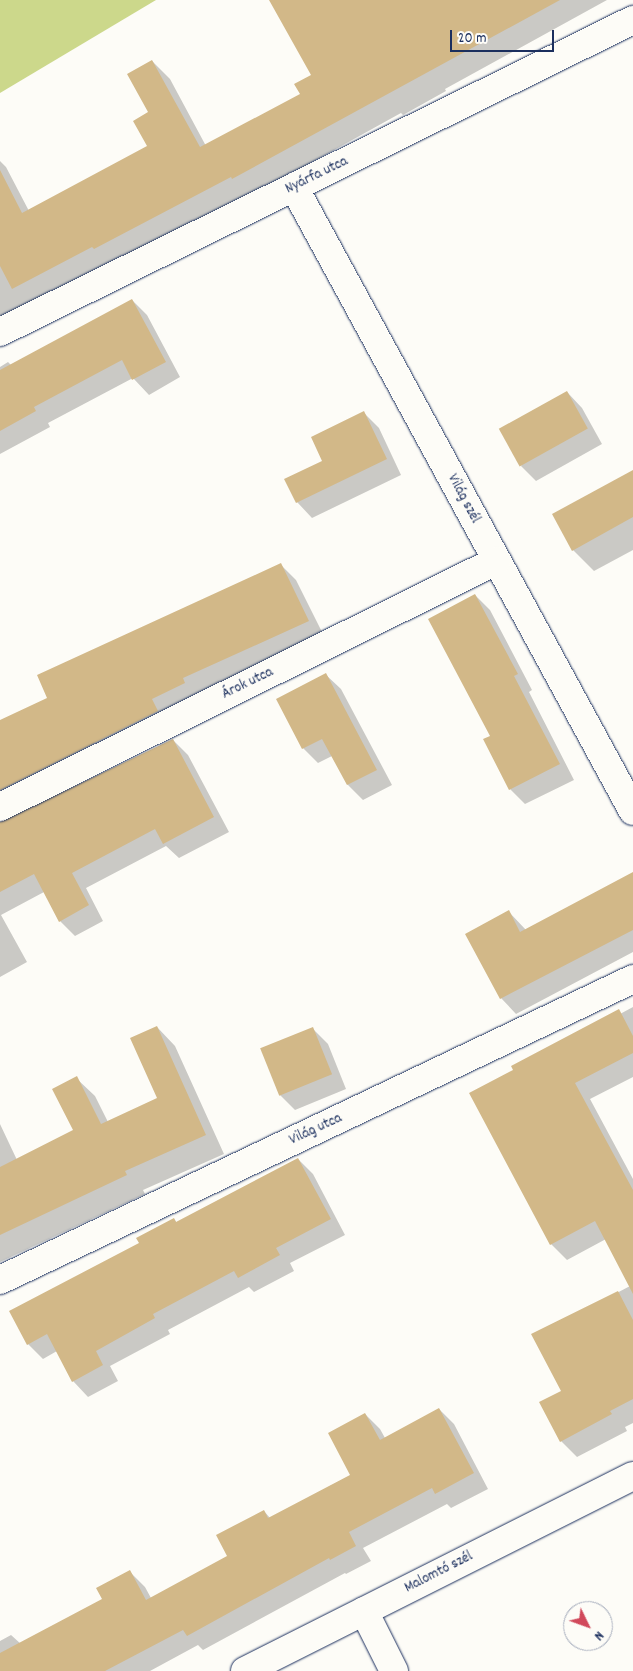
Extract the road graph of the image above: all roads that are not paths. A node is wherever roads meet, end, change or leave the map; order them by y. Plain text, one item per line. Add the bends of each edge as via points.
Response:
1 (633, 20) edge
2 (294, 187) junction
3 (0, 332) edge
4 (496, 561) junction
5 (0, 807) edge
6 (633, 811) edge
7 (633, 979) edge
8 (0, 1280) edge
9 (633, 1476) edge
10 (364, 1611) junction
11 (245, 1671) edge
12 (394, 1671) edge

1 - 2 street, Nyárfa utca
2 - 3 street, Nyárfa utca
2 - 4 street, Világ szél
4 - 5 street, Árok utca
4 - 6 street, Világ szél
7 - 8 street, Világ utca
9 - 10 street, Malomtó szél
10 - 11 street, Malomtó szél
10 - 12 street

